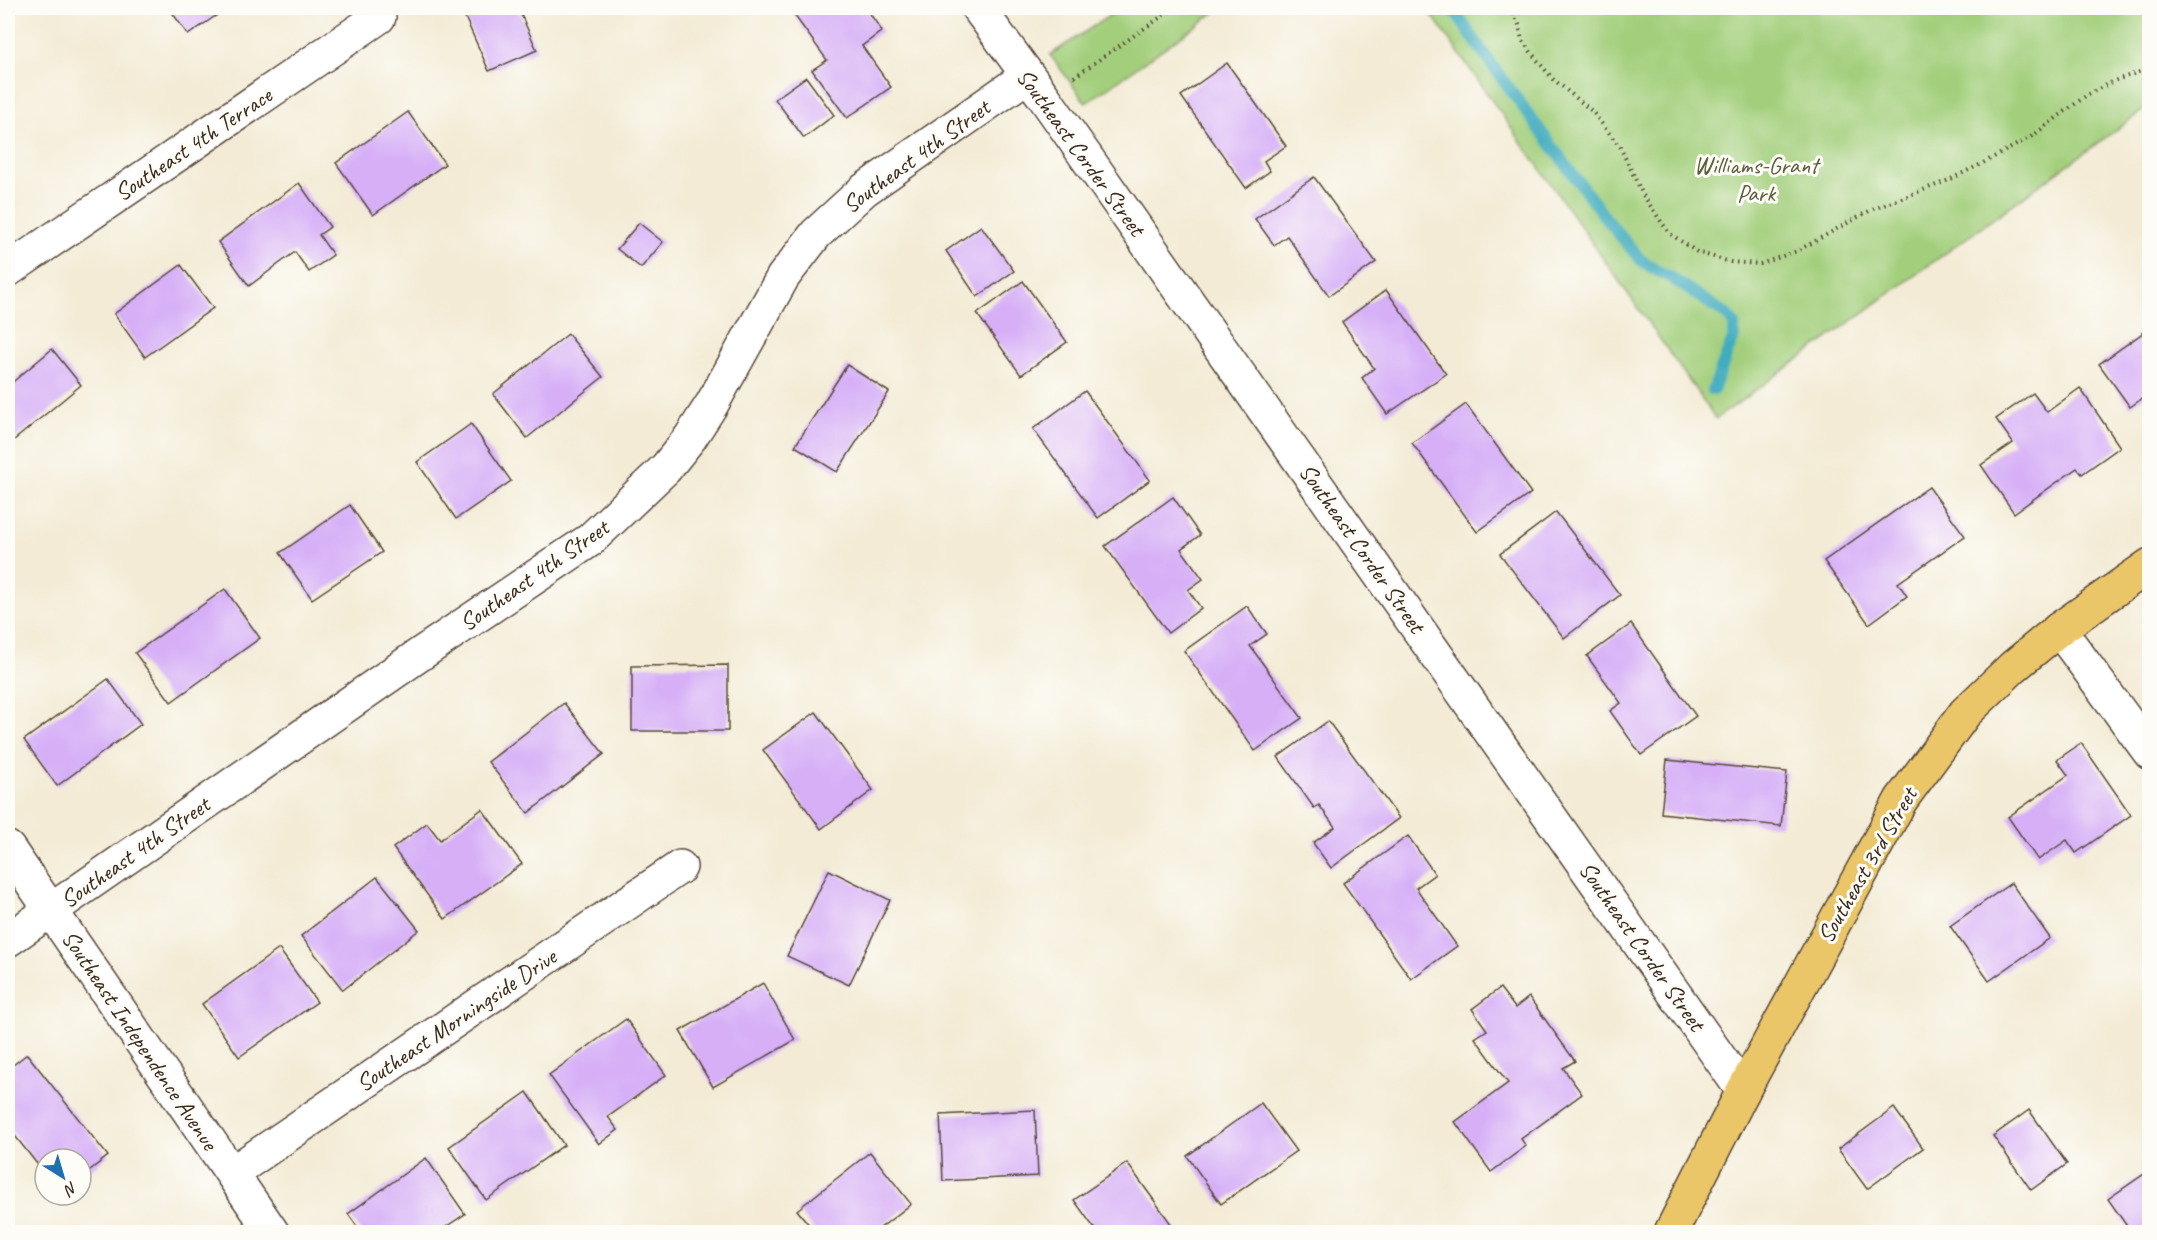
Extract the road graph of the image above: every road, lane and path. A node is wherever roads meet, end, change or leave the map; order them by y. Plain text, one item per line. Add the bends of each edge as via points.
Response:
1 (978, 8) edge
2 (1174, 8) edge
3 (1510, 8) edge
4 (379, 17) dead end
5 (2150, 68) edge
6 (1035, 87) junction
7 (8, 270) edge
8 (2150, 566) edge
9 (2060, 629) junction
10 (2150, 753) edge
11 (8, 848) edge
12 (680, 867) dead end
13 (51, 910) junction
14 (8, 940) edge
15 (1743, 1090) junction
16 (232, 1173) junction
17 (272, 1233) edge
18 (1671, 1233) edge

1 - 6 street, Southeast Corder Street
2 - 6 path
3 - 5 path via 1522,40 1537,60 1553,79 1592,111 1620,147 1643,195 1669,233 1698,252 1730,262 1760,264 1797,251 1871,210 1981,164 2031,137 2087,95
4 - 7 street, Southeast 4th Terrace
6 - 13 street, Southeast 4th Street via 864,190 816,234 783,277 690,438 666,468 590,540
6 - 15 street, Southeast Corder Street
8 - 9 main road, Southeast 3rd Street
9 - 10 street
9 - 15 main road, Southeast 3rd Street via 1965,713 1900,800
11 - 13 street, Southeast Independence Avenue
12 - 16 street, Southeast Morningside Drive
13 - 14 street, Southeast 4th Street
13 - 16 street, Southeast Independence Avenue
15 - 18 main road, Southeast 3rd Street
16 - 17 street, Southeast Independence Avenue

